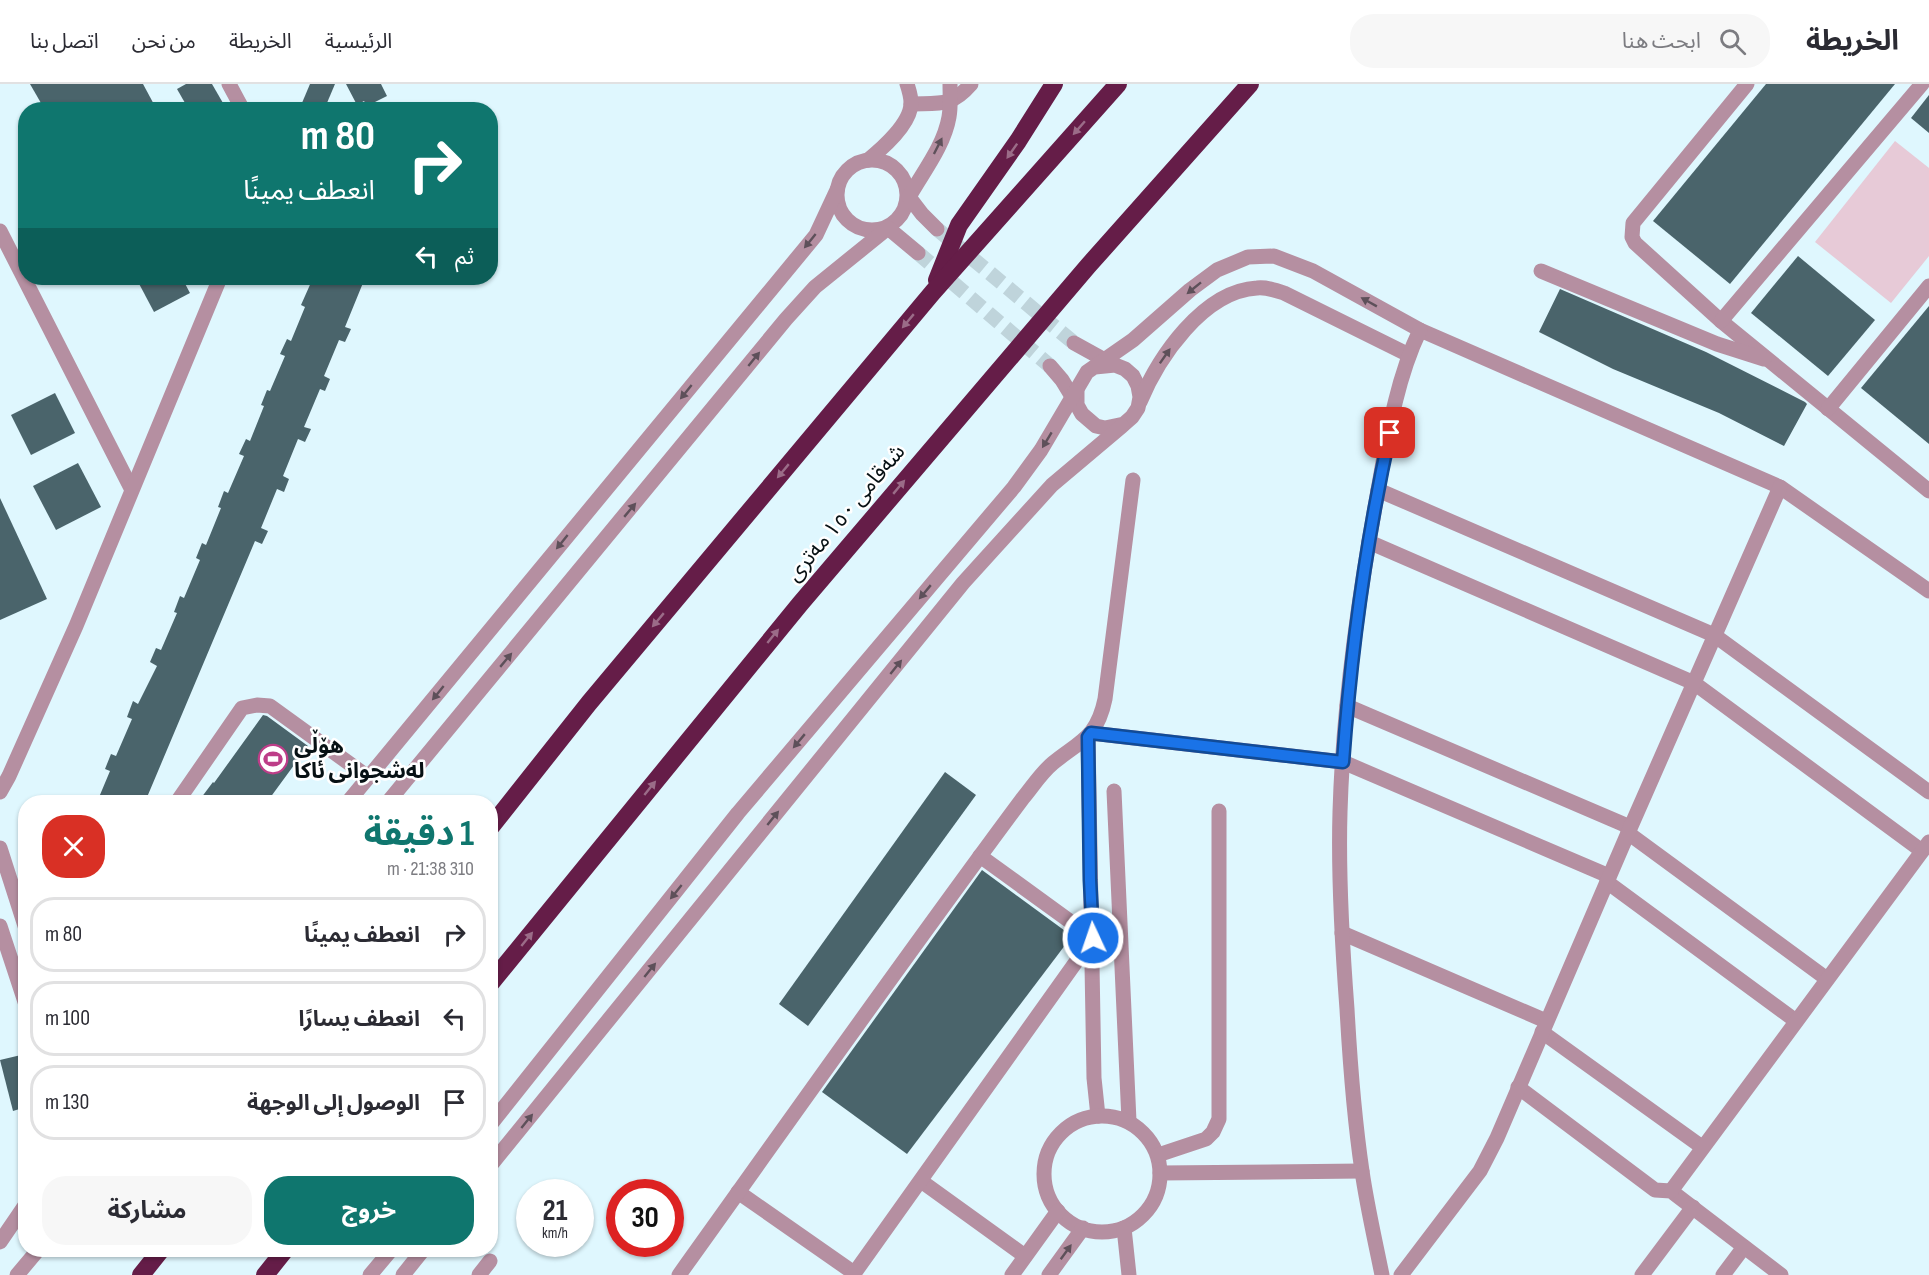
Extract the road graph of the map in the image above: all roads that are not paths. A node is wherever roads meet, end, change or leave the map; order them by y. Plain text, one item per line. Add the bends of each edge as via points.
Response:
1 (229, 84) edge
2 (907, 84) edge
3 (950, 84) edge
4 (971, 84) edge
5 (1054, 84) edge
6 (1118, 84) edge
7 (1250, 84) edge
8 (1259, 84) edge
9 (1748, 84) edge
10 (1922, 84) edge
11 (239, 102) edge
12 (951, 102) junction
13 (1234, 102) junction
14 (911, 104) junction
15 (868, 160) junction
16 (837, 190) junction
17 (909, 196) junction
18 (888, 228) junction
19 (937, 229) tunnel mouth
20 (0, 231) edge
21 (918, 253) tunnel mouth
22 (18, 266) edge
23 (1541, 271) dead end
24 (28, 285) edge
25 (217, 285) edge
26 (1929, 286) edge
27 (933, 292) junction
28 (1721, 321) junction
29 (1420, 330) junction
30 (1074, 343) tunnel mouth
31 (1409, 355) junction
32 (1105, 364) junction
33 (1050, 366) tunnel mouth
34 (1780, 369) junction
35 (1076, 397) junction
36 (1138, 408) junction
37 (1828, 409) junction
38 (1124, 424) junction
39 (1133, 480) dead end
40 (1780, 487) junction
41 (131, 488) junction
42 (1378, 490) junction
43 (1929, 491) edge
44 (1369, 542) junction
45 (1929, 591) edge
46 (1714, 635) junction
47 (1694, 683) junction
48 (1347, 706) junction
49 (1089, 735) junction
50 (1343, 762) junction
51 (369, 777) junction
52 (1114, 791) dead end
53 (0, 792) edge
54 (1929, 792) edge
55 (182, 795) edge
56 (354, 795) edge
57 (394, 795) edge
58 (1219, 811) dead end
59 (498, 818) edge
60 (1629, 830) junction
61 (1926, 847) edge
62 (0, 848) edge
63 (980, 856) junction
64 (1608, 879) junction
65 (18, 904) edge
66 (0, 926) edge
67 (1342, 933) junction
68 (1093, 938) junction
69 (498, 974) edge
70 (1827, 979) junction
71 (18, 981) edge
72 (1796, 1022) junction
73 (1544, 1027) junction
74 (1518, 1087) junction
75 (498, 1115) edge
76 (1098, 1116) junction
77 (1129, 1121) junction
78 (1702, 1147) junction
79 (1158, 1155) junction
80 (498, 1157) edge
81 (1362, 1171) junction
82 (1160, 1173) junction
83 (921, 1180) junction
84 (1671, 1191) junction
85 (738, 1192) junction
86 (1693, 1207) junction
87 (1058, 1211) junction
88 (18, 1216) edge
89 (1083, 1228) junction
90 (1124, 1228) junction
91 (0, 1242) edge
92 (1744, 1247) junction
93 (1025, 1256) junction
94 (32, 1257) edge
95 (155, 1257) edge
96 (279, 1257) edge
97 (385, 1257) edge
98 (417, 1257) edge
99 (490, 1261) dead end
100 (853, 1274) edge
101 (17, 1275) edge
102 (141, 1275) edge
103 (265, 1275) edge
104 (370, 1275) edge
105 (402, 1275) edge
106 (479, 1275) edge
107 (679, 1275) edge
108 (1012, 1275) edge
109 (1049, 1275) edge
110 (1130, 1275) edge
111 (1382, 1275) edge
112 (1401, 1275) edge
113 (1642, 1275) edge
114 (1723, 1275) edge
115 (1781, 1275) edge

1 - 11 street
2 - 14 street
3 - 12 street
4 - 12 street
5 -> 27 highway via 959,225
6 -> 27 highway
7 - 13 highway, شەقامی ١٥٠ مەتری
8 - 13 highway
9 - 28 street via 1637,217 1632,230 1635,243
10 - 28 street
12 - 14 street
17 -> 12 street via 938,148
69 -> 13 highway, شەقامی ١٥٠ مەتری via 800,604 1088,266
14 - 15 street via 896,135
15 - 16 street via 845,173
15 - 17 street via 879,160 897,169
16 - 18 street via 841,213 849,222 871,231
16 -> 51 street via 816,235
17 - 18 street via 902,214
17 - 19 street
18 - 21 street
57 -> 18 street via 786,319 815,287
20 - 22 street
23 - 34 street via 1717,344 1768,359
24 - 41 street
25 - 41 street
26 - 37 street
27 -> 59 highway via 589,703
28 - 34 street
29 - 31 street
29 -> 32 street via 1295,263 1274,256 1256,256 1217,270
29 - 40 street
30 - 32 street
36 -> 31 street via 1165,354 1185,330 1218,302 1249,289 1267,288 1284,294
31 - 42 street
32 - 35 street via 1087,372
32 - 36 street via 1125,369 1133,376 1140,397
33 - 35 street
34 - 37 street
35 - 38 street via 1082,414 1096,426
35 -> 75 street via 1014,487 738,813
36 - 38 street
37 - 43 street
80 -> 38 street via 977,567 1052,485
39 - 49 street via 1105,699 1102,716
40 - 45 street
40 - 46 street
41 - 53 street via 76,626
42 - 44 street
42 - 46 street
44 - 47 street
44 - 48 street
46 - 47 street
46 - 54 street
47 - 60 street
47 - 61 street
48 - 50 street
48 - 60 street
49 - 50 street
49 - 63 street via 1041,774
49 - 68 street
50 - 64 street
50 - 67 street
51 - 55 street via 270,706 257,705 242,708
51 - 56 street
52 - 77 street
58 - 79 street via 1219,1119 1206,1139
60 - 64 street
60 - 70 street
61 - 70 street
62 - 65 street
63 - 68 street
63 - 85 street
64 - 72 street
64 - 73 street
66 - 71 street
67 - 73 street
67 - 81 street
68 - 76 street
68 - 83 street
70 - 72 street
72 - 78 street
73 - 74 street
73 - 78 street
74 - 84 street via 1654,1190
74 - 112 street via 1480,1170
76 - 77 street
76 - 87 street via 1068,1126 1055,1139 1047,1156 1045,1183
77 - 79 street via 1143,1132
78 - 84 street
79 - 82 street
81 - 82 street
81 - 111 street
82 - 90 street via 1158,1191 1149,1208
83 - 93 street
83 - 100 street
84 - 86 street
85 - 100 street
85 - 107 street
86 - 92 street
86 - 113 street
87 - 89 street
87 - 93 street
88 - 91 street
89 - 90 street via 1102,1232
109 -> 89 street
90 - 110 street
92 - 114 street
92 - 115 street
93 - 108 street
94 - 101 street
95 - 102 highway
96 - 103 highway
97 - 104 street
98 - 105 street
99 - 106 street

